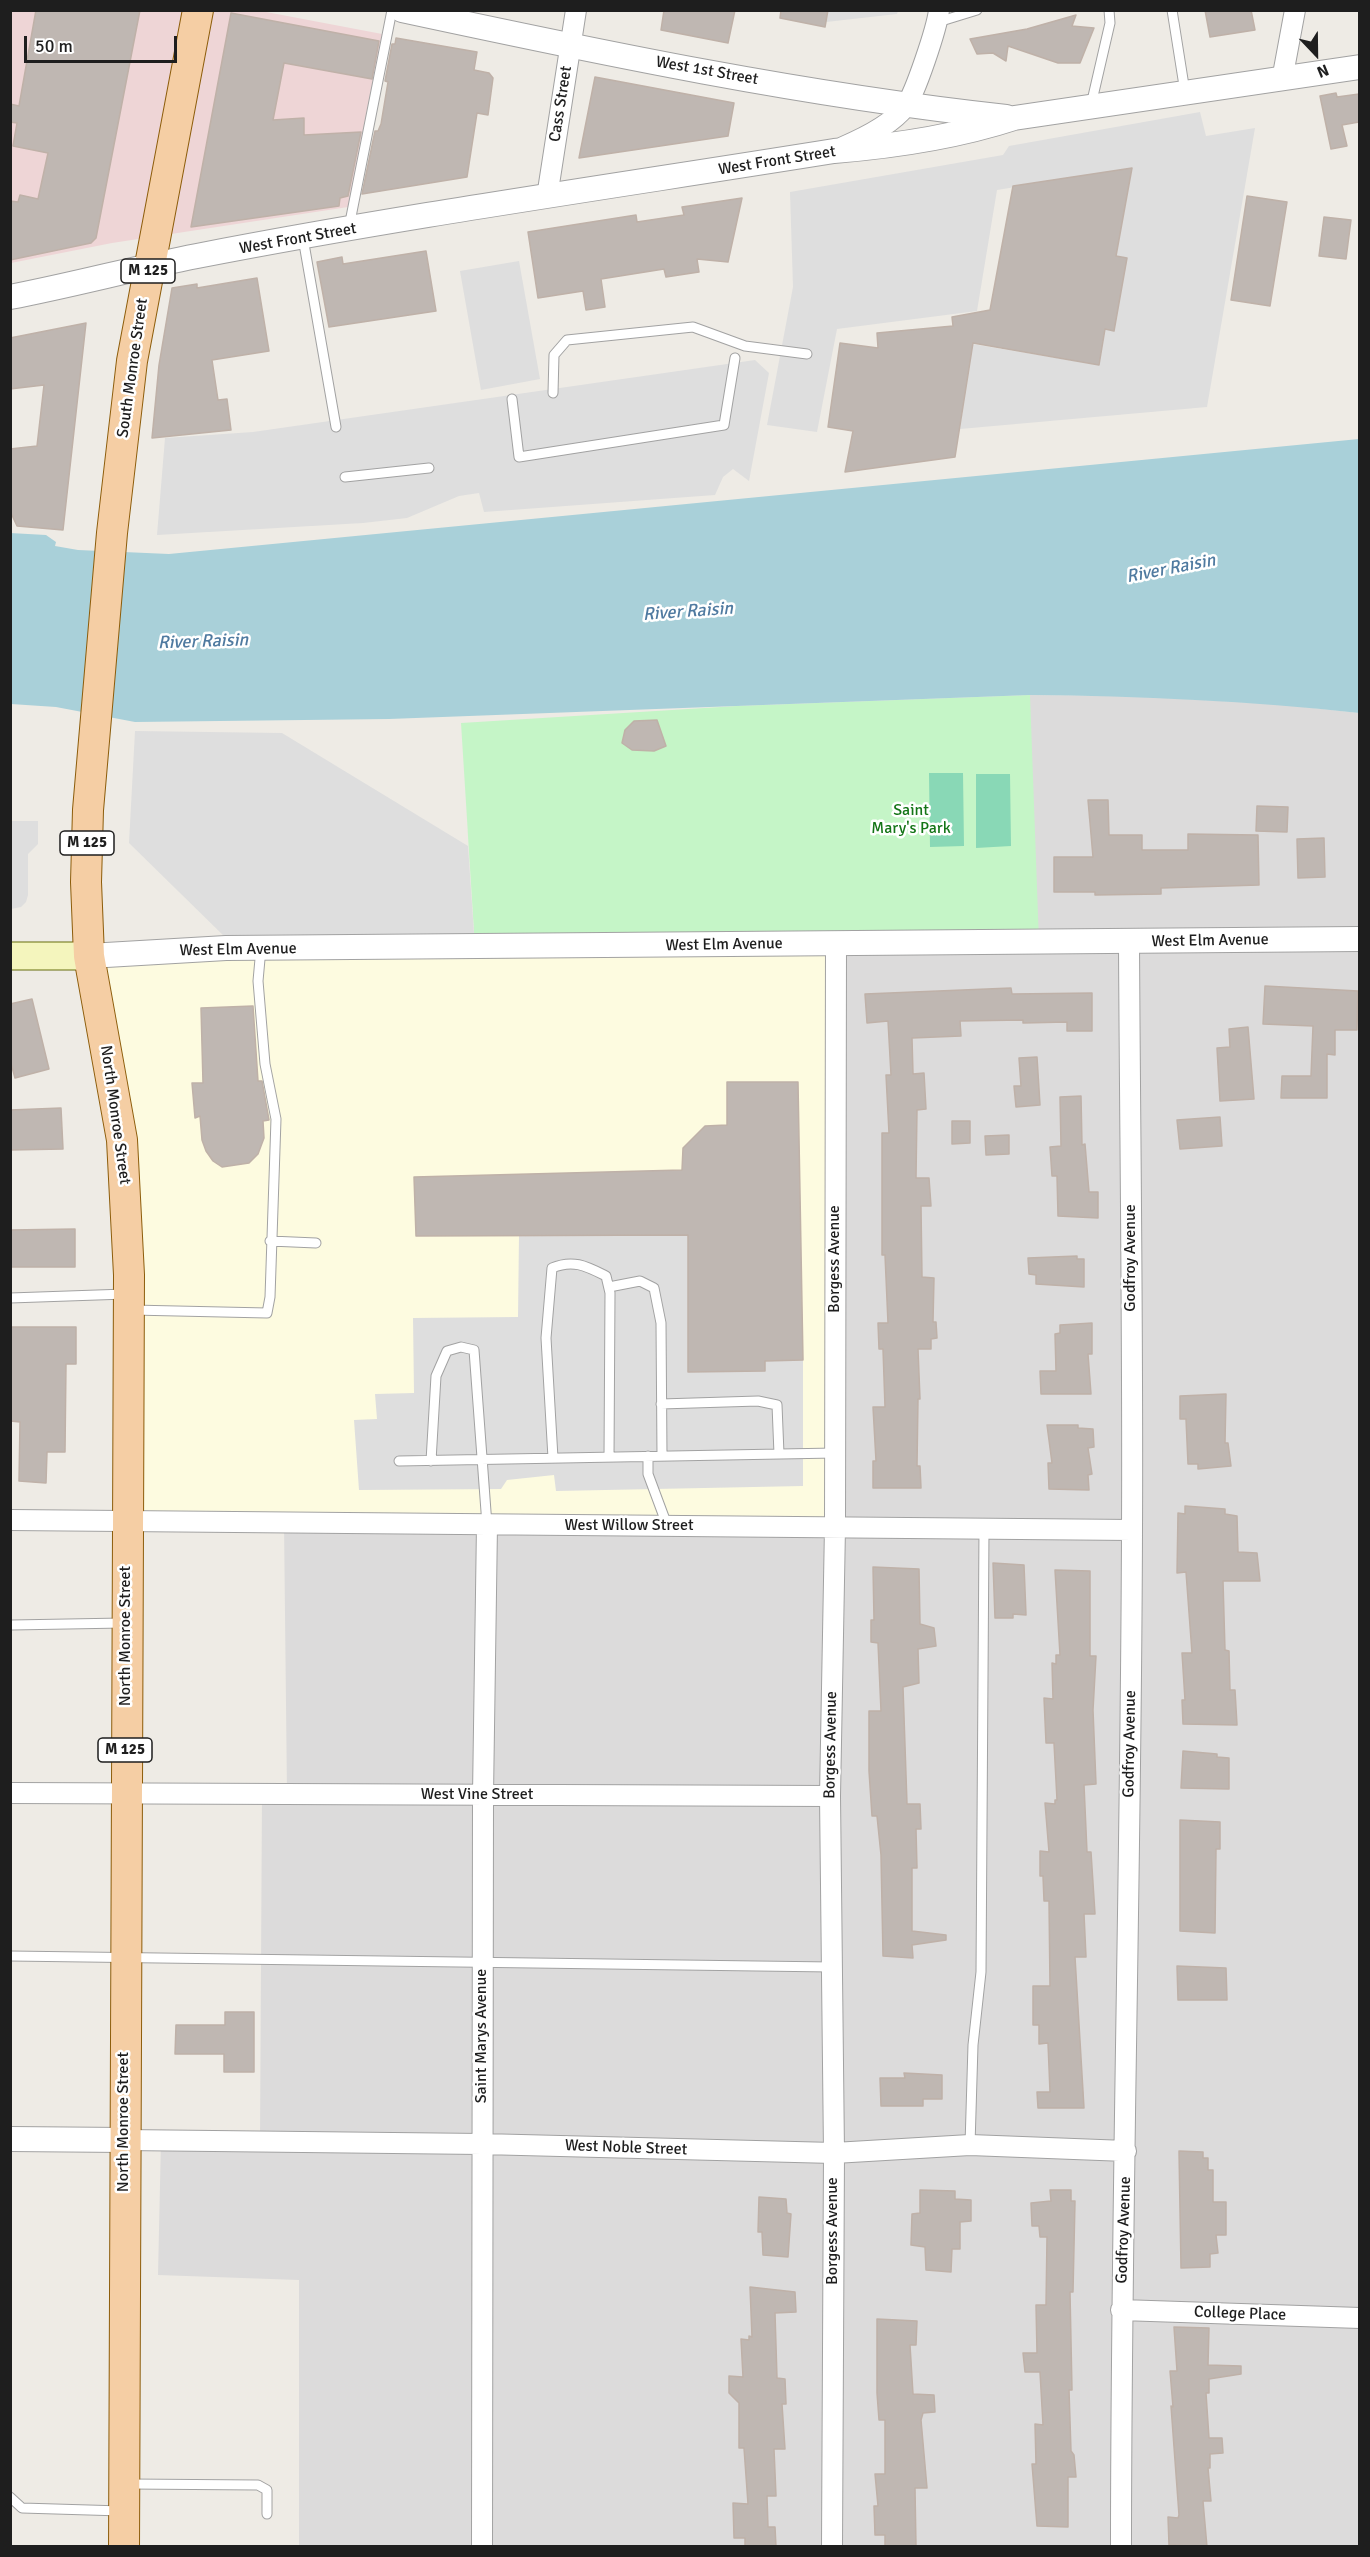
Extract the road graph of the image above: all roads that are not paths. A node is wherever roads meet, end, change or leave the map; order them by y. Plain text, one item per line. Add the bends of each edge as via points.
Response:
1 (198, 10) edge
2 (392, 10) edge
3 (402, 10) edge
4 (576, 10) edge
5 (977, 10) edge
6 (1109, 10) edge
7 (1172, 10) edge
8 (1295, 10) edge
9 (939, 16) edge
10 (570, 46) junction
11 (1359, 67) edge
12 (1282, 80) junction
13 (1186, 94) junction
14 (906, 106) junction
15 (1091, 107) junction
16 (1014, 118) junction
17 (834, 151) junction
18 (546, 197) junction
19 (349, 230) junction
20 (303, 237) junction
21 (149, 268) junction
22 (10, 297) edge
23 (807, 354) dead end
24 (735, 358) dead end
25 (553, 393) dead end
26 (512, 399) dead end
27 (336, 427) dead end
28 (429, 468) dead end
29 (345, 477) dead end
30 (94, 729) joint
31 (1359, 939) edge
32 (1129, 942) junction
33 (836, 943) junction
34 (261, 948) junction
35 (10, 956) edge
36 (89, 956) junction
37 (270, 1241) junction
38 (316, 1243) dead end
39 (609, 1287) junction
40 (10, 1298) edge
41 (128, 1302) junction
42 (661, 1404) junction
43 (835, 1453) junction
44 (779, 1454) junction
45 (648, 1456) junction
46 (662, 1456) junction
47 (609, 1457) junction
48 (553, 1458) junction
49 (480, 1460) junction
50 (399, 1461) dead end
51 (431, 1461) junction
52 (10, 1520) edge
53 (127, 1522) junction
54 (487, 1525) junction
55 (667, 1526) junction
56 (835, 1527) junction
57 (984, 1529) junction
58 (1132, 1530) junction
59 (126, 1623) junction
60 (12, 1625) edge
61 (10, 1793) edge
62 (125, 1794) junction
63 (483, 1795) junction
64 (830, 1796) junction
65 (10, 1956) edge
66 (125, 1956) junction
67 (483, 1963) junction
68 (832, 1967) junction
69 (10, 2139) edge
70 (124, 2140) junction
71 (482, 2144) junction
72 (970, 2145) junction
73 (1126, 2151) junction
74 (834, 2153) junction
75 (1121, 2310) junction
76 (1359, 2318) edge
77 (10, 2497) edge
78 (124, 2497) junction
79 (267, 2514) dead end
80 (124, 2547) edge
81 (482, 2547) edge
82 (832, 2547) edge
83 (1121, 2547) edge

1 - 21 main road, South Monroe Street / M 125
2 - 19 lane
3 - 10 street, West 1st Street
4 - 10 street, Cass Street
5 - 9 lane
6 - 15 lane via 1110,23
7 - 13 lane
8 - 12 street
9 - 14 street
10 - 14 street, West 1st Street
10 - 18 street, Cass Street
11 - 12 street, West Front Street
12 - 13 street, West Front Street
13 - 15 street, West Front Street
14 - 16 street, West 1st Street
14 - 17 street via 864,138
15 - 16 street, West Front Street
16 - 17 street, West Front Street via 967,132 885,147
17 - 18 street, West Front Street
18 - 19 street, West Front Street
19 - 20 street, West Front Street
20 - 21 street, West Front Street
20 - 27 lane
21 - 22 street, West Front Street
21 - 30 main road, South Monroe Street / M 125 via 132,361
23 - 25 lane via 745,346 693,327 567,340 554,355
24 - 26 lane via 724,425 519,457
28 - 29 lane
30 - 36 main road, North Monroe Street / M 125 via 86,882
31 - 32 street, West Elm Avenue
32 - 33 street, West Elm Avenue
32 - 58 street, Godfroy Avenue
33 - 34 street, West Elm Avenue
33 - 43 street, Borgess Avenue
34 - 36 street, West Elm Avenue
34 - 37 lane via 258,981 265,1064 276,1119
35 - 36 main road
36 - 41 main road, North Monroe Street / M 125 via 122,1140
37 - 38 lane
37 - 41 lane via 267,1313
39 - 42 lane via 640,1281 654,1288 661,1323
39 - 47 lane
39 - 48 lane via 606,1276 584,1265 567,1262 552,1268 546,1338
40 - 41 lane
41 - 53 main road, North Monroe Street / M 125
42 - 44 lane via 758,1401 777,1405
42 - 46 lane
43 - 44 lane
43 - 56 street, Borgess Avenue
44 - 46 lane
45 - 46 lane
45 - 47 lane
45 - 55 lane via 648,1474
47 - 48 lane
48 - 49 lane
49 - 51 lane
49 - 51 lane via 477,1365 474,1350 461,1347 447,1351 436,1376
49 - 54 lane
50 - 51 lane
52 - 53 street, West Willow Street
53 - 54 street, West Willow Street
53 - 59 main road, North Monroe Street / M 125
54 - 55 street, West Willow Street
54 - 63 street, Saint Marys Avenue
55 - 56 street, West Willow Street
56 - 57 street, West Willow Street
56 - 64 street, Borgess Avenue
57 - 58 street, West Willow Street
57 - 72 lane via 981,1972 973,2045
58 - 73 street, Godfroy Avenue
59 - 60 lane
59 - 62 main road, North Monroe Street / M 125
61 - 62 street, West Vine Street
62 - 63 street, West Vine Street
62 - 66 main road, North Monroe Street / M 125
63 - 64 street, West Vine Street
63 - 67 street, Saint Marys Avenue
64 - 68 street, Borgess Avenue
65 - 66 lane
66 - 67 lane
66 - 70 main road, North Monroe Street / M 125
67 - 68 lane
67 - 71 street, Saint Marys Avenue
68 - 74 street, Borgess Avenue
69 - 70 street
70 - 71 street, West Noble Street
70 - 78 main road, North Monroe Street / M 125
71 - 74 street, West Noble Street
71 - 81 street, Saint Marys Avenue
72 - 73 street, West Noble Street
72 - 74 street, West Noble Street
73 - 75 street, Godfroy Avenue
74 - 82 street, Borgess Avenue
75 - 76 street, College Place
75 - 83 street, Godfroy Avenue
77 - 78 lane via 22,2508
78 - 79 lane via 258,2485 267,2490
78 - 80 main road, North Monroe Street / M 125

